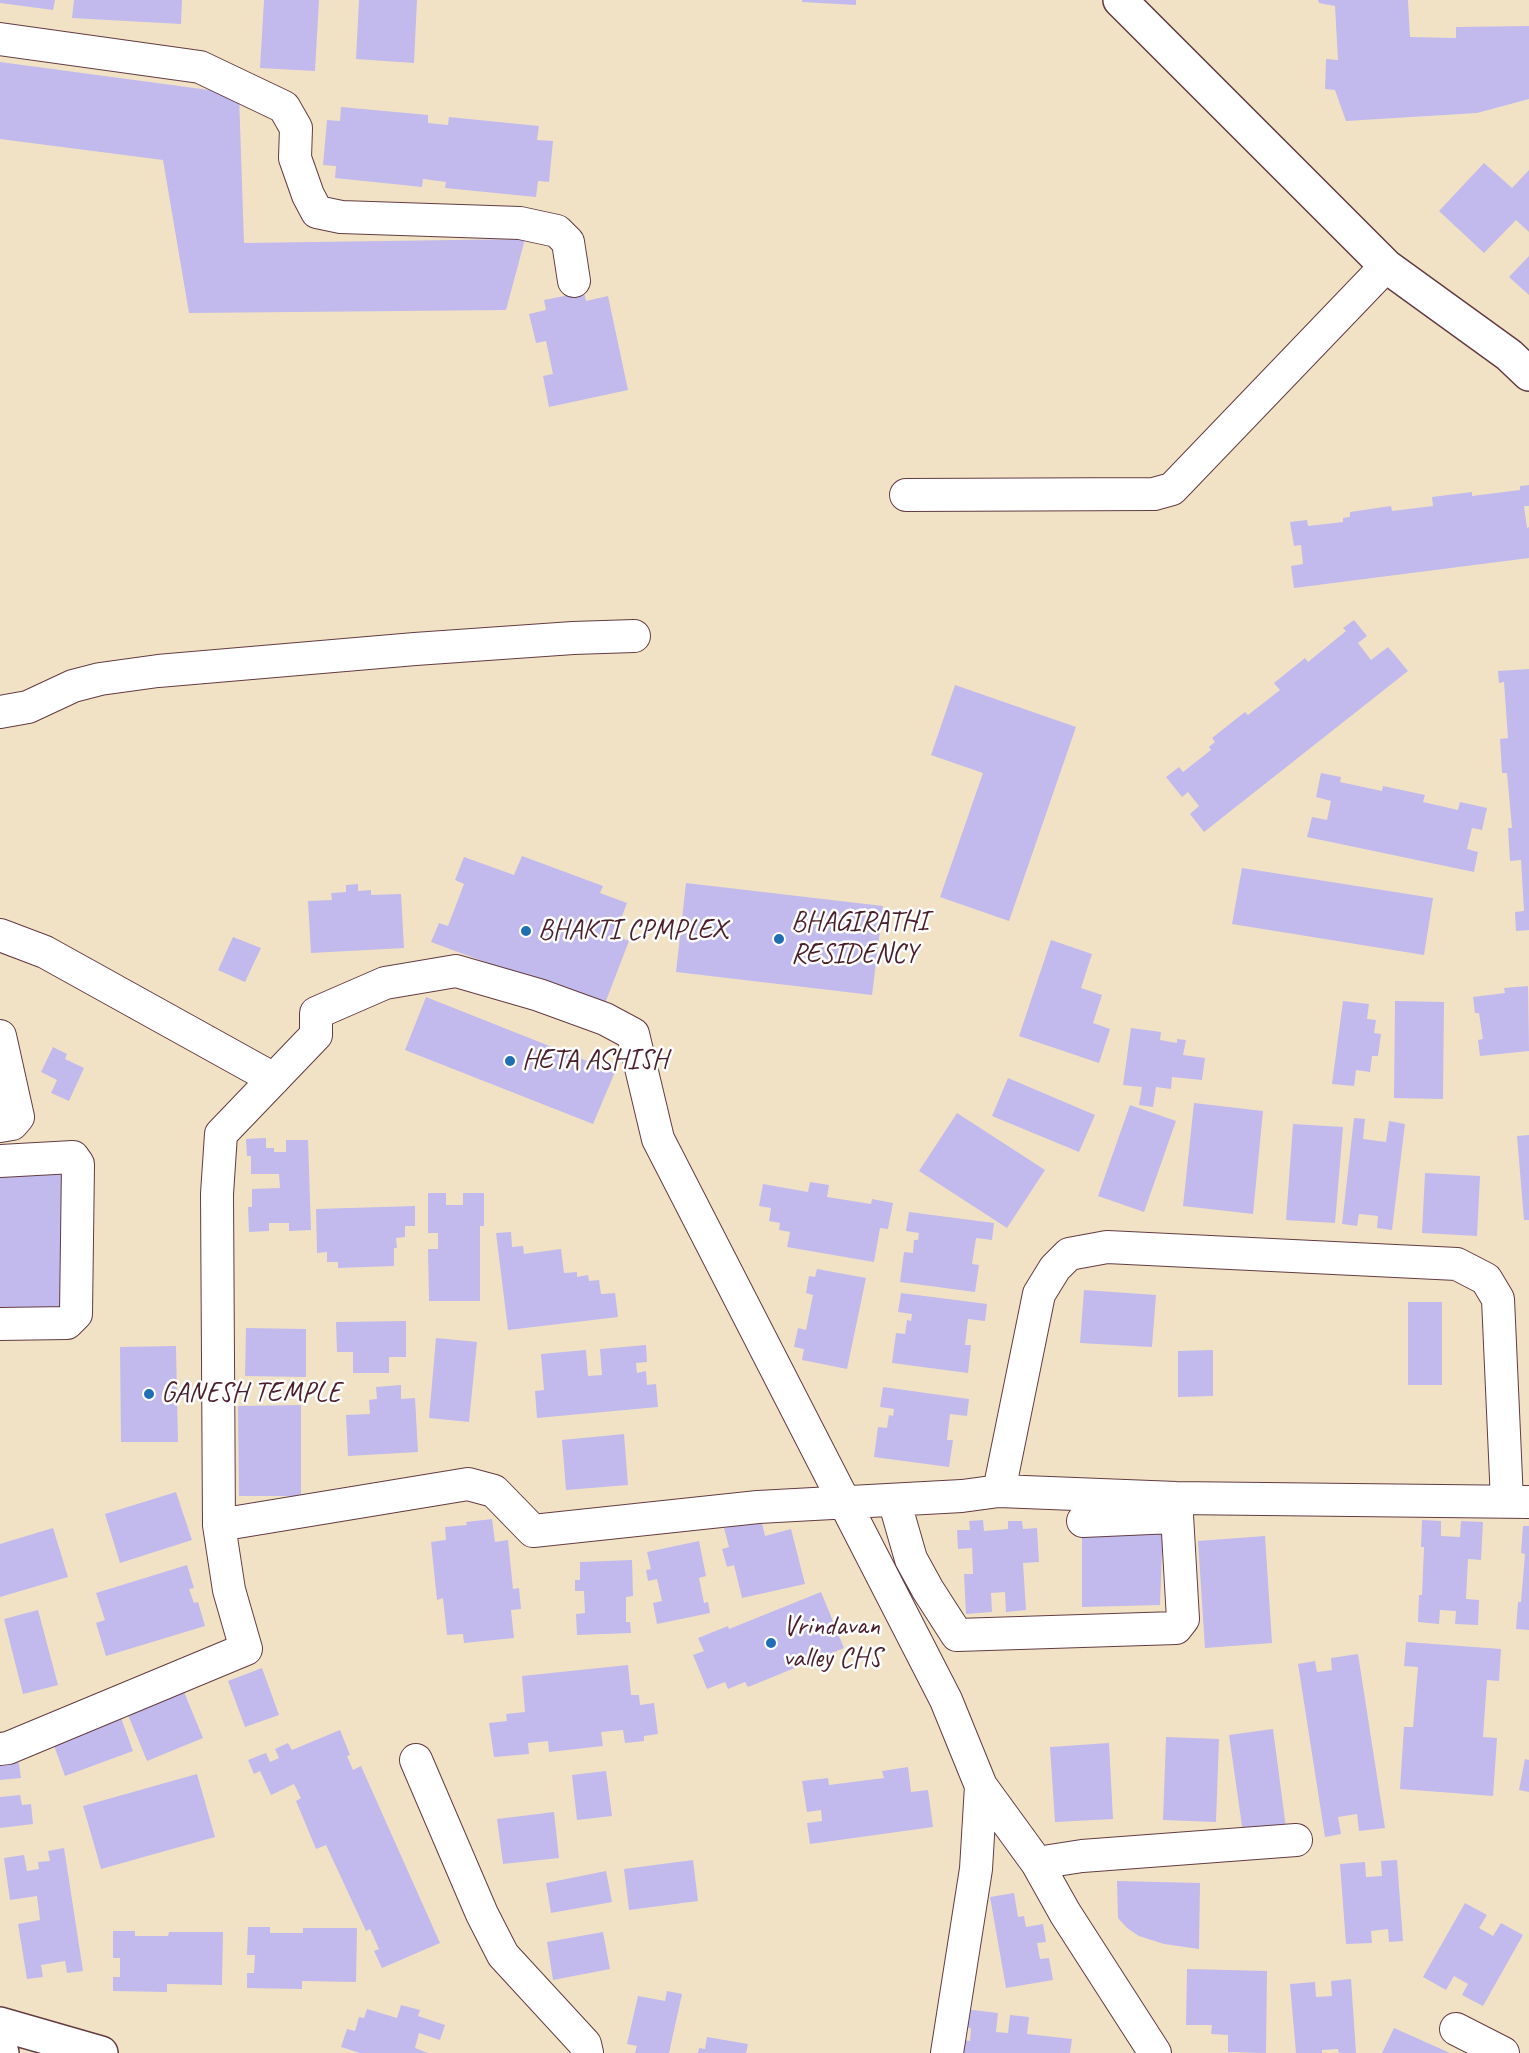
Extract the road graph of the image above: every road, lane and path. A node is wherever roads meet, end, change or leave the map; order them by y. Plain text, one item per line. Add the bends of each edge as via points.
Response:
1 (1120, 0) edge
2 (0, 39) edge
3 (1386, 266) junction
4 (574, 281) dead end
5 (1529, 374) edge
6 (906, 495) dead end
7 (634, 636) dead end
8 (0, 712) edge
9 (0, 934) edge
10 (0, 1036) edge
11 (274, 1079) junction
12 (0, 1126) edge
13 (0, 1161) edge
14 (0, 1324) edge
15 (999, 1491) junction
16 (894, 1500) junction
17 (1518, 1502) edge
18 (846, 1503) junction
19 (1177, 1507) junction
20 (1083, 1521) dead end
21 (219, 1525) junction
22 (957, 1635) junction
23 (919, 1646) junction
24 (0, 1749) edge
25 (416, 1760) dead end
26 (981, 1786) junction
27 (1296, 1840) dead end
28 (1037, 1863) junction
29 (0, 2024) edge
30 (1456, 2029) dead end
31 (101, 2053) edge
32 (586, 2053) edge
33 (947, 2053) edge
34 (1155, 2053) edge
35 (1503, 2053) edge

1 - 3 street
2 - 4 street via 200,67 284,107 296,128 295,158 317,212 341,217 520,223 557,231 568,242
3 - 5 street via 1509,355
3 - 6 street via 1172,489 1154,494
7 - 8 street via 442,647 158,671 73,686 28,707
9 - 11 street via 45,952
10 - 12 street via 18,1117 12,1124
11 - 18 street via 316,1035 316,1013 385,983 456,971 539,995 605,1019 633,1034 658,1139
11 - 21 street via 220,1134 216,1194
13 - 14 street via 73,1157 78,1164 76,1314 67,1323
15 - 16 street
15 - 17 street via 1040,1294 1055,1268 1069,1254 1107,1247 1457,1264 1486,1279 1498,1299
15 - 19 street
16 - 18 street
16 - 22 street via 911,1558
17 - 19 street
18 - 21 street via 758,1507 532,1531 494,1491 468,1484
18 - 23 street
19 - 20 street
19 - 22 street via 1183,1619 1176,1628
21 - 24 street via 229,1590 246,1649
22 - 23 street
23 - 26 street
25 - 32 street via 503,1955 585,2043
26 - 28 street
26 - 33 street via 976,1869
27 - 28 street
28 - 34 street
29 - 31 street
30 - 35 street

